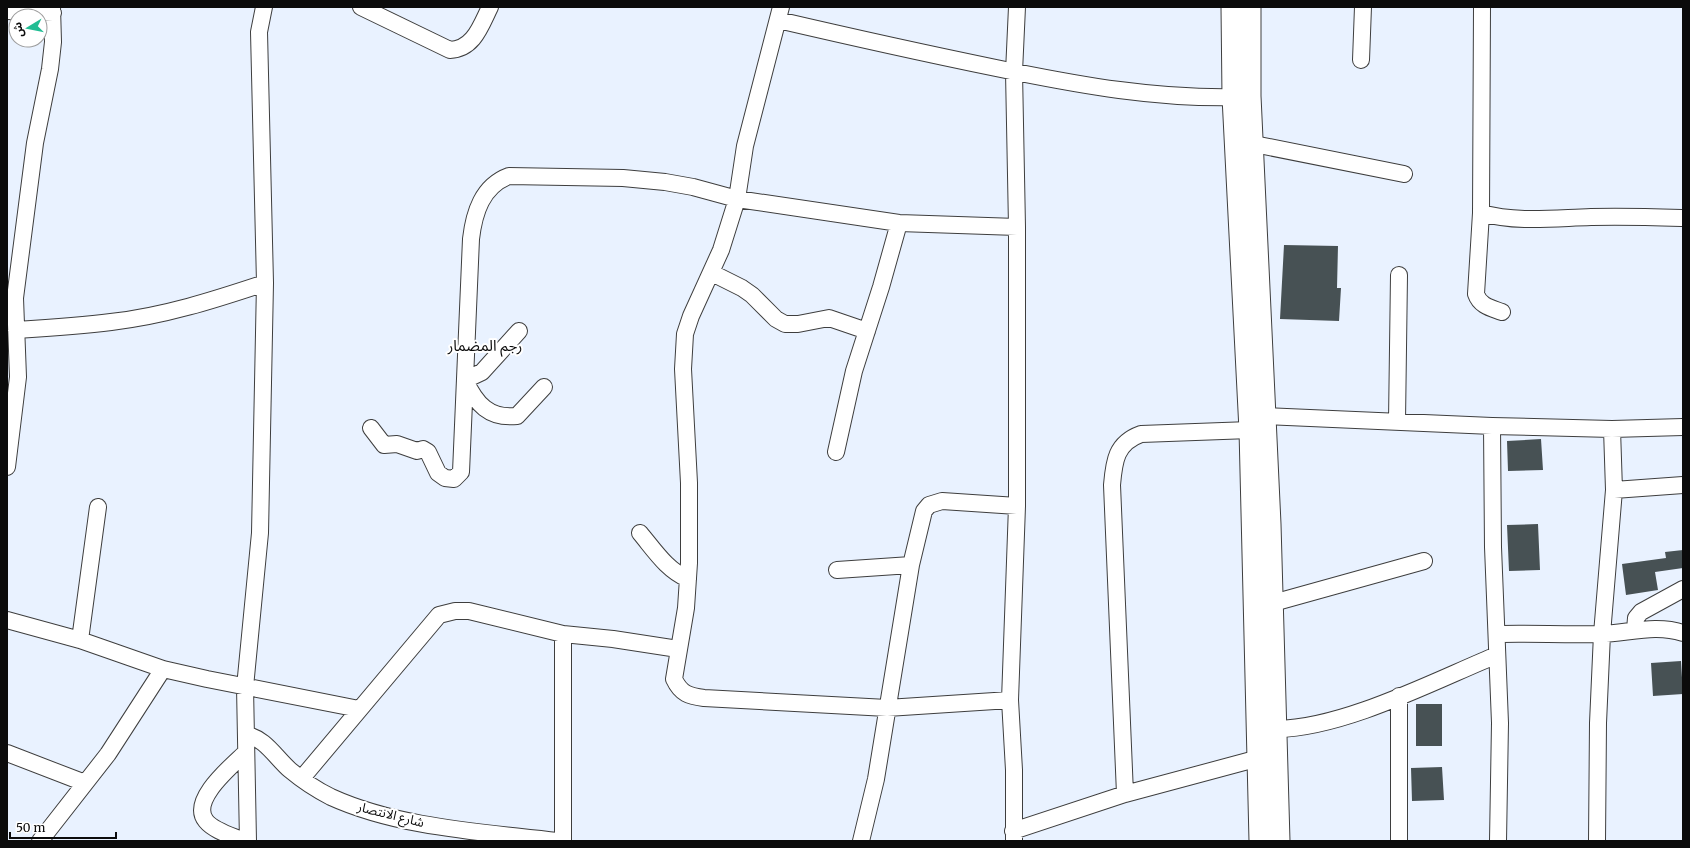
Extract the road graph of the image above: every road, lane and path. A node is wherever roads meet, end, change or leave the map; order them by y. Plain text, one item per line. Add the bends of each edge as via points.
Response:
1 (264, 7) edge
2 (361, 7) edge
3 (490, 7) edge
4 (1017, 7) edge
5 (1232, 7) edge
6 (1250, 7) edge
7 (1363, 7) edge
8 (1482, 7) edge
9 (52, 10) edge
10 (7, 11) edge
11 (780, 14) edge
12 (1361, 60) dead end
13 (1014, 72) junction
14 (1242, 97) junction
15 (1254, 144) junction
16 (1404, 174) dead end
17 (737, 199) junction
18 (1481, 214) junction
19 (1683, 218) edge
20 (899, 223) junction
21 (1017, 227) junction
22 (712, 273) junction
23 (1399, 275) dead end
24 (265, 283) junction
25 (1502, 312) dead end
26 (16, 330) junction
27 (519, 331) dead end
28 (867, 331) junction
29 (465, 380) junction
30 (544, 387) dead end
31 (1397, 421) junction
32 (1258, 423) junction
33 (1492, 426) junction
34 (1683, 427) edge
35 (371, 428) dead end
36 (1612, 429) junction
37 (836, 452) dead end
38 (7, 467) edge
39 (1683, 485) edge
40 (1614, 490) junction
41 (1017, 506) junction
42 (98, 507) dead end
43 (640, 533) dead end
44 (1424, 561) dead end
45 (911, 565) junction
46 (837, 570) dead end
47 (688, 580) junction
48 (1683, 589) edge
49 (1273, 603) junction
50 (7, 620) edge
51 (1635, 630) junction
52 (1683, 633) edge
53 (563, 634) junction
54 (1497, 634) junction
55 (1602, 634) junction
56 (80, 640) junction
57 (678, 649) junction
58 (1497, 655) junction
59 (163, 669) junction
60 (245, 687) junction
61 (1399, 696) junction
62 (1010, 700) junction
63 (887, 708) junction
64 (359, 709) junction
65 (1277, 729) junction
66 (246, 735) junction
67 (246, 752) junction
68 (7, 753) edge
69 (1259, 758) junction
70 (302, 778) junction
71 (85, 783) junction
72 (1125, 794) junction
73 (1013, 836) edge
74 (40, 841) edge
75 (244, 841) edge
76 (248, 841) edge
77 (558, 841) edge
78 (563, 841) edge
79 (861, 841) edge
80 (1260, 841) edge
81 (1279, 841) edge
82 (1399, 841) edge
83 (1498, 841) edge
84 (1597, 841) edge

1 - 24 street via 259,32
2 - 3 street via 450,50 462,48 471,42
4 - 13 street
5 - 14 street
6 - 14 street
7 - 12 street
8 - 18 street
9 - 10 street
9 - 26 street via 53,42 50,69 35,143 15,298
11 - 13 street
11 - 17 street via 745,146
13 - 14 street via 1126,92
13 - 21 street
14 - 15 street
14 - 32 street
15 - 16 street
15 - 32 street
17 - 20 street
17 - 22 street
17 - 29 street via 694,187 623,178 516,175 499,179 485,195 474,220
18 - 19 street via 1551,219 1632,216
18 - 25 street via 1476,294 1479,302
20 - 21 street
20 - 28 street
21 - 41 street
22 - 28 street via 742,288 785,324 829,318
22 - 47 street via 691,316 683,350 689,483
23 - 31 street
24 - 26 street via 189,307 146,316 111,322
24 - 60 street via 260,533
26 - 38 street via 18,377
27 - 29 street via 482,372
28 - 37 street via 854,371
29 - 30 street via 472,396 481,405 490,412 504,417 517,416
29 - 35 street via 461,472 454,479 445,478 438,472 428,452 397,444 384,445
31 - 32 street
31 - 33 street
32 - 49 street
32 - 69 street
32 - 72 street via 1141,434 1126,442 1119,450 1112,485
33 - 36 street
33 - 54 street
34 - 36 street
36 - 40 street
39 - 40 street
40 - 55 street
41 - 45 street via 942,501 929,505 922,518
41 - 62 street
42 - 56 street
43 - 47 street via 668,568
44 - 49 street
45 - 46 street
45 - 63 street
47 - 57 street via 686,608
48 - 51 street via 1641,612 1636,618
49 - 65 street
50 - 56 street
51 - 52 street via 1654,628
51 - 55 street
53 - 57 street
53 - 64 street via 469,611 439,615
53 - 78 street
54 - 55 street
54 - 58 street
55 - 84 street
56 - 59 street
57 - 63 street via 674,679 684,694 693,697
58 - 61 street
58 - 83 street via 1500,723
59 - 60 street
59 - 71 street via 108,754
60 - 64 street
60 - 66 street
61 - 65 street via 1319,723
61 - 82 street
62 - 63 street
62 - 73 street via 1014,770
63 - 79 street via 876,779
64 - 70 street
65 - 81 street
66 - 67 street
66 - 70 street, شارع الانتصار via 260,740 282,763
67 - 75 street via 210,789 202,806 206,821
67 - 76 street
68 - 71 street
69 - 72 street
69 - 80 street
70 - 77 street, شارع الانتصار via 330,796 392,817
71 - 74 street
72 - 73 street

